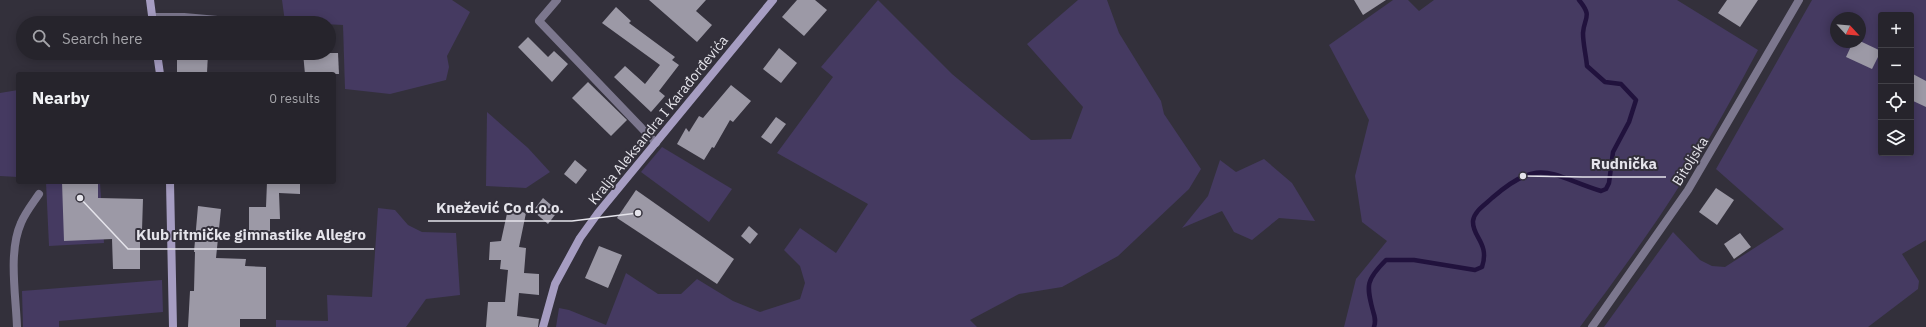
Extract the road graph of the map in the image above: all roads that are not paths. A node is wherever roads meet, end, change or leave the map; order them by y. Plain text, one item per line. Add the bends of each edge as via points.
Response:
1 (150, 0) edge
2 (557, 0) edge
3 (773, 0) edge
4 (1799, 0) edge
5 (152, 16) edge
6 (158, 60) edge
7 (160, 72) edge
8 (656, 143) junction
9 (170, 184) edge
10 (38, 194) dead end
11 (17, 327) edge
12 (173, 327) edge
13 (543, 327) edge
14 (1592, 327) edge

1 - 5 street
2 - 8 street via 539,22
3 - 8 street, Kralja Aleksandra I Karađorđevića
4 - 14 street, Bitoljska via 1692,184
6 - 7 street
8 - 13 street, Kralja Aleksandra I Karađorđevića via 580,238 555,284
9 - 12 street
10 - 11 street via 21,223 15,242

